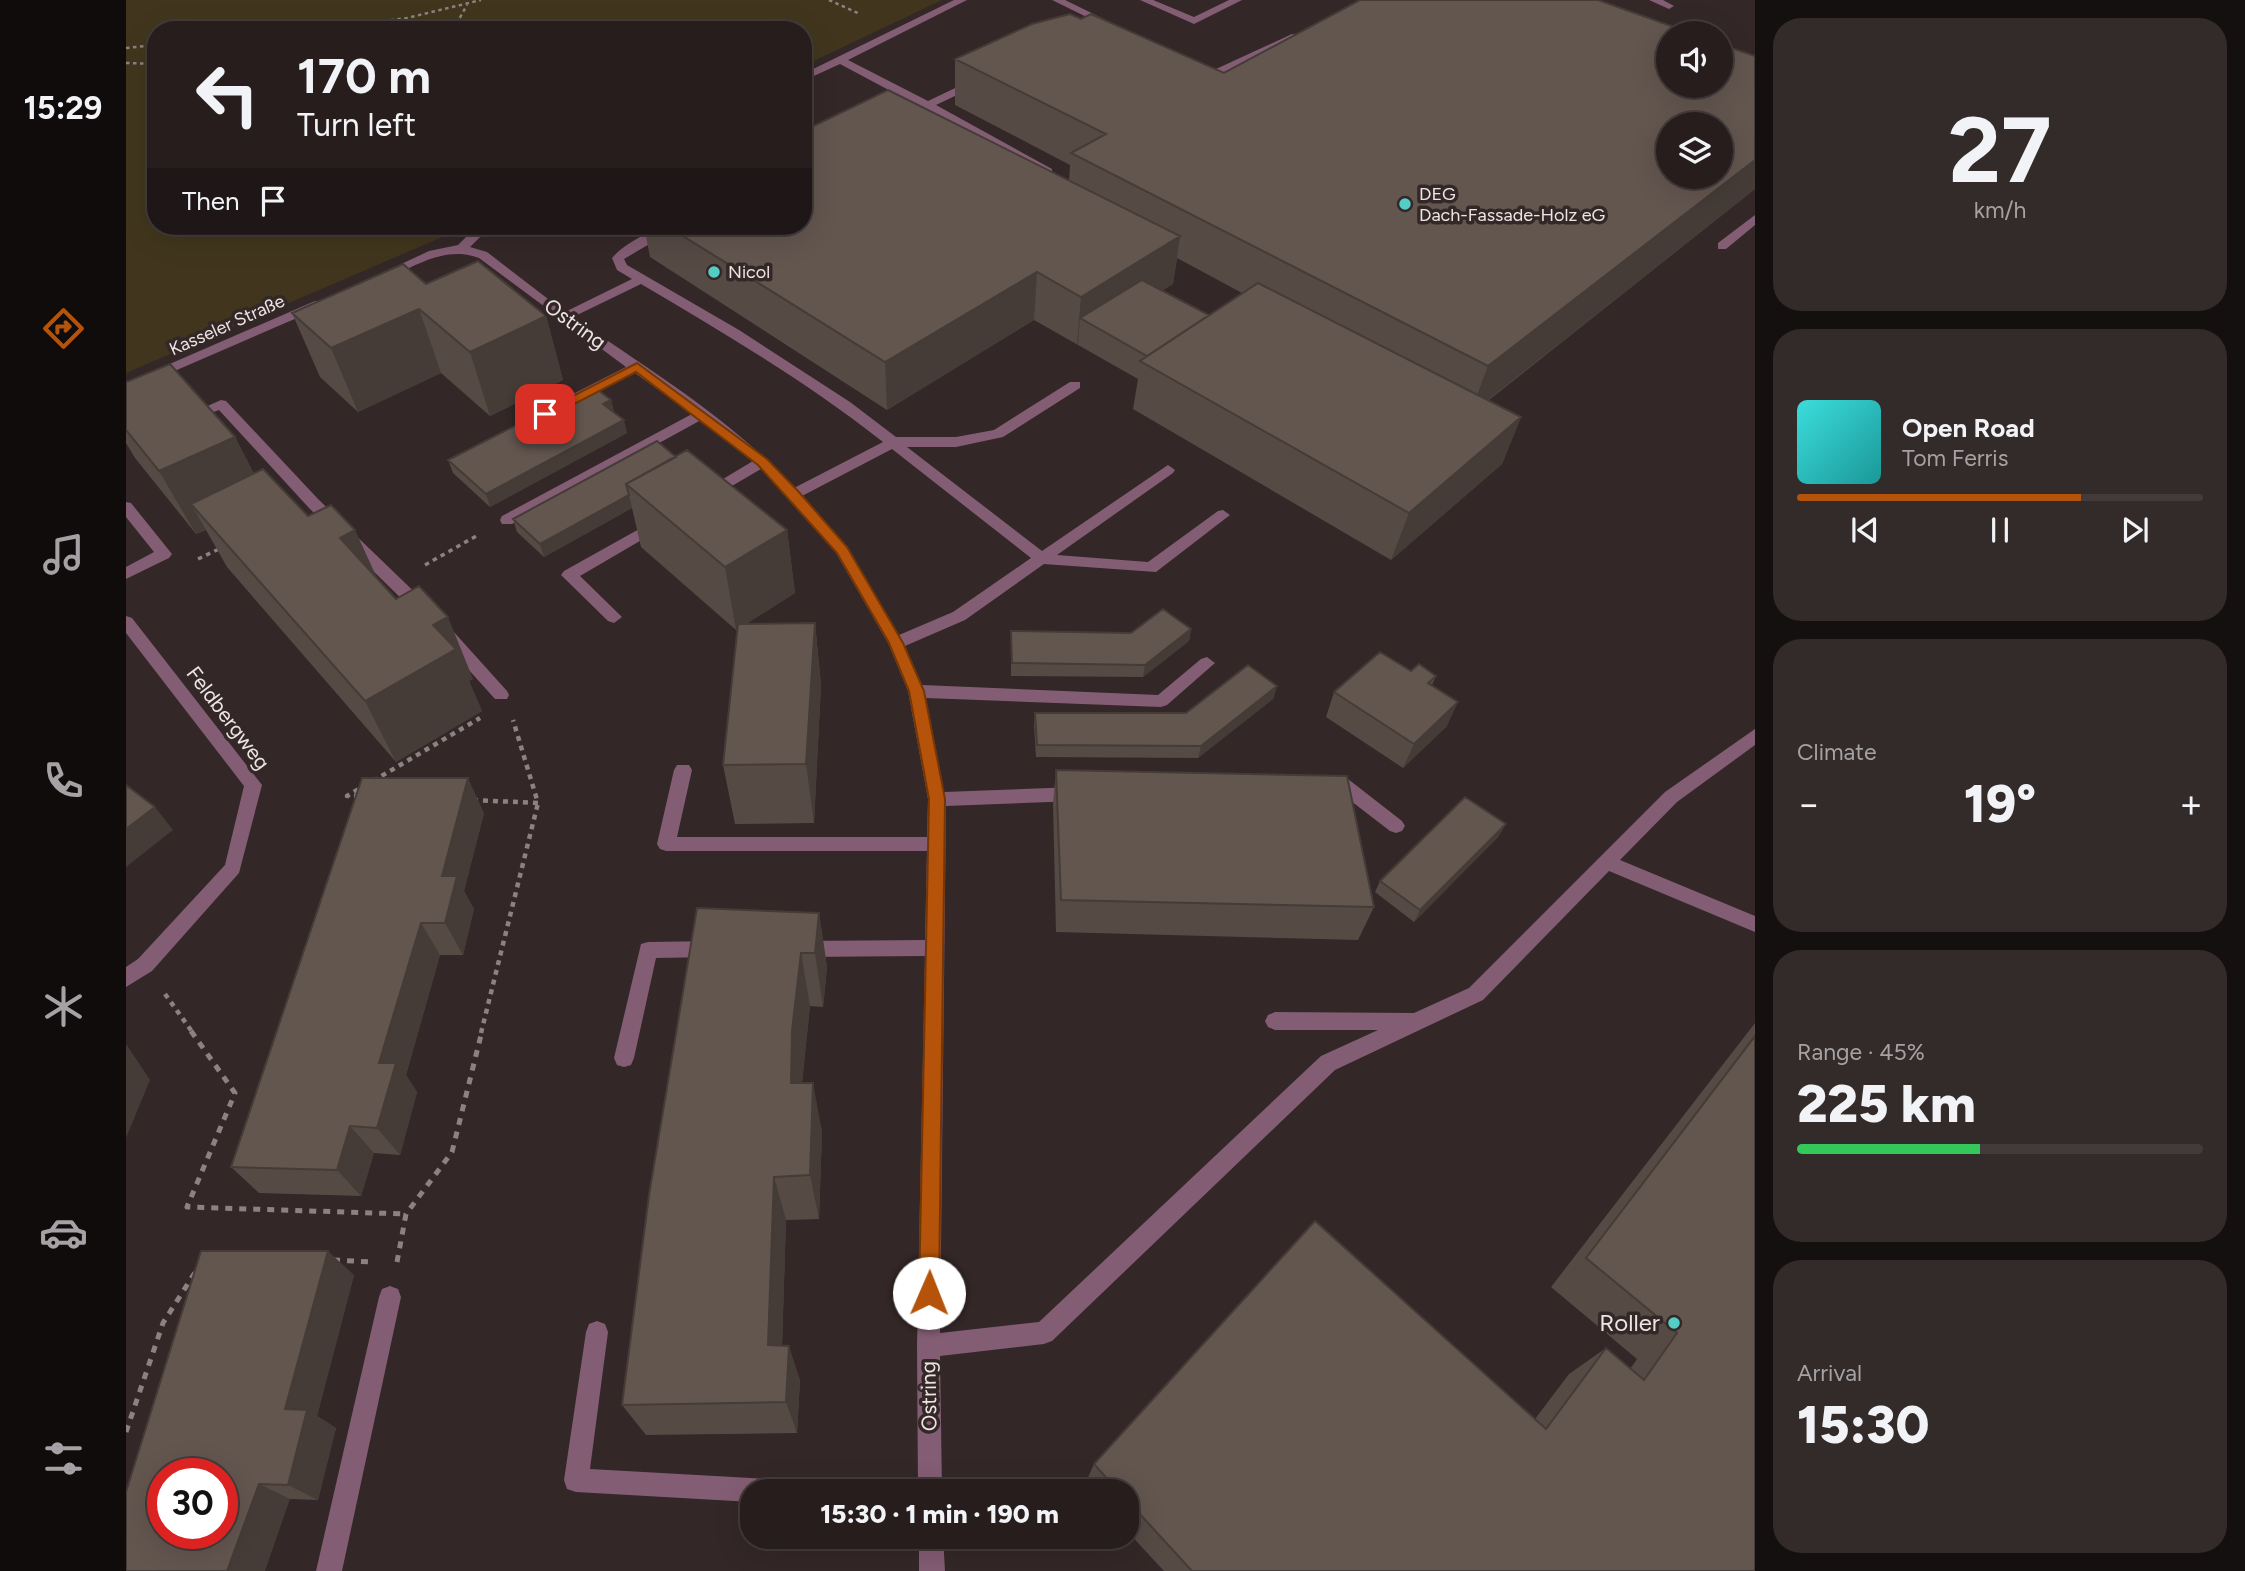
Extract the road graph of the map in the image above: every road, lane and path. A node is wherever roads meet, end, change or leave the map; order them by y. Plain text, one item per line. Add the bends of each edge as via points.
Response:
1 (481, 0) edge
2 (962, 0) edge
3 (1057, 0) edge
4 (1145, 0) edge
5 (1237, 0) edge
6 (1654, 0) edge
7 (476, 1) edge
8 (467, 5) junction
9 (1669, 6) dead end
10 (384, 21) edge
11 (458, 21) edge
12 (1104, 21) junction
13 (1091, 27) edge
14 (1116, 27) edge
15 (1312, 28) edge
16 (147, 46) edge
17 (126, 48) edge
18 (840, 60) junction
19 (1191, 62) edge
20 (126, 63) edge
21 (147, 64) edge
22 (812, 74) edge
23 (991, 75) edge
24 (928, 106) junction
25 (1060, 178) edge
26 (1755, 219) edge
27 (475, 235) edge
28 (656, 235) edge
29 (1722, 246) dead end
30 (462, 248) junction
31 (375, 279) edge
32 (642, 279) junction
33 (325, 301) edge
34 (564, 317) junction
35 (637, 367) junction
36 (1075, 385) dead end
37 (126, 388) edge
38 (563, 405) edge
39 (702, 414) junction
40 (174, 424) edge
41 (894, 442) junction
42 (762, 462) junction
43 (1168, 470) dead end
44 (794, 494) junction
45 (690, 504) edge
46 (126, 507) edge
47 (1223, 515) dead end
48 (666, 519) edge
49 (506, 520) joint
50 (226, 546) edge
51 (1042, 559) junction
52 (189, 564) edge
53 (126, 574) edge
54 (396, 581) junction
55 (614, 617) dead end
56 (126, 622) edge
57 (896, 643) junction
58 (1207, 663) dead end
59 (916, 691) junction
60 (504, 699) junction
61 (1755, 736) edge
62 (683, 770) dead end
63 (1314, 785) edge
64 (1091, 793) edge
65 (361, 797) edge
66 (937, 799) junction
67 (470, 800) edge
68 (538, 803) junction
69 (1396, 826) dead end
70 (937, 844) junction
71 (1606, 862) junction
72 (1755, 924) edge
73 (933, 948) junction
74 (729, 949) edge
75 (784, 949) edge
76 (145, 965) junction
77 (126, 978) edge
78 (1275, 1021) dead end
79 (1418, 1021) junction
80 (624, 1058) dead end
81 (406, 1214) junction
82 (319, 1259) edge
83 (397, 1264) junction
84 (206, 1269) edge
85 (390, 1297) joint
86 (597, 1332) dead end
87 (928, 1346) junction
88 (126, 1432) edge
89 (930, 1479) edge
90 (740, 1489) edge
91 (931, 1549) edge
92 (329, 1571) edge
93 (932, 1571) edge

1 - 7 path
2 - 18 street
3 - 12 street
4 - 5 street via 1194,21
6 - 9 street
7 - 8 path
8 - 10 path
8 - 11 path
12 - 13 street
12 - 14 street
15 - 19 street via 1216,73
16 - 17 path
18 - 22 street
18 - 24 street
20 - 21 path
23 - 24 street
24 - 25 street
26 - 29 street
27 - 30 street
28 - 32 street via 618,258 621,267
30 - 31 street via 437,252
30 - 34 street, Ostring via 483,255 504,278
32 - 34 street
32 - 41 street via 734,333
33 - 37 street, Kasseler Straße
34 - 35 street, Ostring
35 - 38 street
35 - 39 street, Ostring
36 - 41 street via 998,434 956,442
39 - 42 street, Ostring
39 - 49 street
40 - 54 street via 221,404 314,504
41 - 44 street
41 - 51 street
42 - 44 street, Ostring
42 - 45 street
43 - 51 street
44 - 57 street, Ostring via 842,550
46 - 53 street via 164,554
47 - 51 street via 1151,568
48 - 55 street via 569,575
49 - 54 path
50 - 52 path
51 - 57 street via 959,616
54 - 60 street
56 - 76 street, Feldbergweg via 254,785 233,868
57 - 59 street, Ostring
58 - 59 street via 1161,701
59 - 66 street, Ostring
60 - 65 path via 347,796
60 - 68 path
61 - 71 street via 1671,797
62 - 70 street via 666,844
63 - 69 street via 1342,784
64 - 66 street
66 - 70 street, Ostring
67 - 68 path
68 - 81 path via 452,1152
70 - 73 street, Ostring
71 - 72 street
71 - 79 street via 1476,994
73 - 75 street
73 - 87 street, Ostring
74 - 80 street via 648,950
76 - 77 street, Feldbergweg
76 - 81 path via 235,1093 187,1207
78 - 79 street
79 - 87 street via 1328,1063 1044,1333
81 - 83 path
82 - 83 path
83 - 85 path
84 - 88 path via 194,1274 163,1323
85 - 92 street
86 - 90 street via 576,1480
87 - 89 street, Ostring
91 - 93 street

